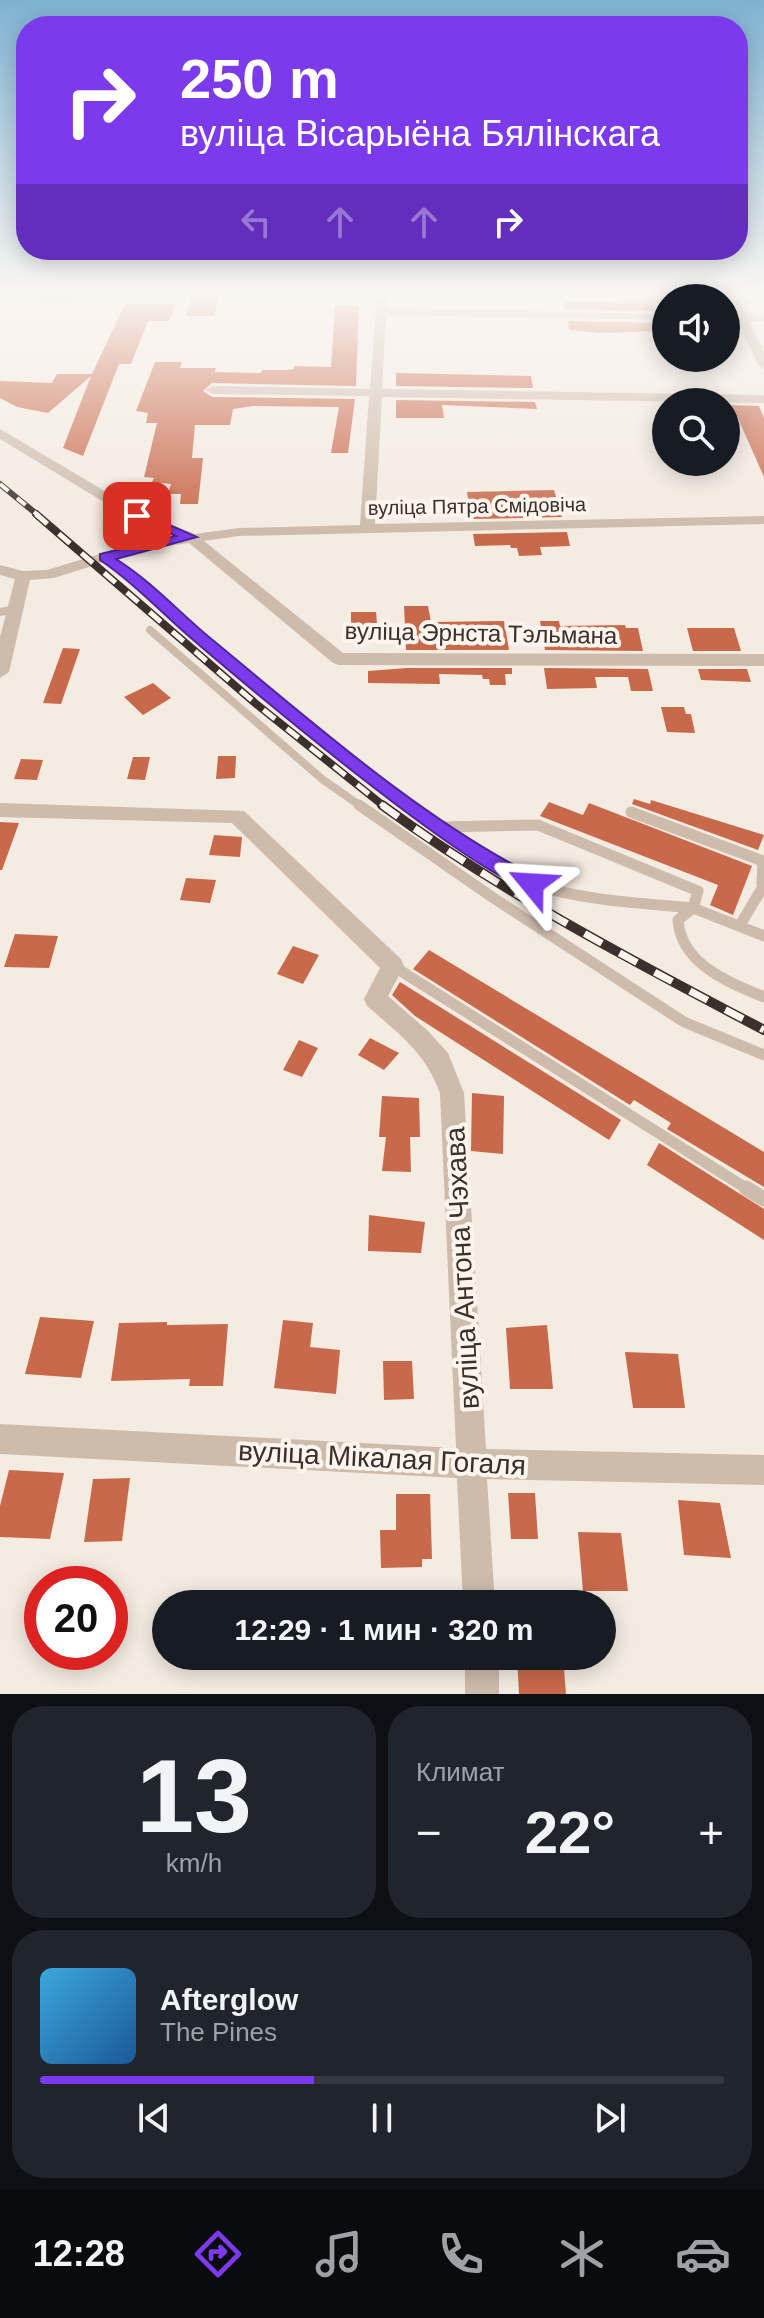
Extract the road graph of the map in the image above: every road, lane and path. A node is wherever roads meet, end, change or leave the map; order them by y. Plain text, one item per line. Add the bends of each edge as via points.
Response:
1 (378, 374) edge
2 (212, 390) dead end
3 (377, 394) junction
4 (764, 399) edge
5 (0, 433) edge
6 (764, 520) edge
7 (367, 528) junction
8 (190, 537) junction
9 (105, 557) junction
10 (0, 570) edge
11 (23, 576) junction
12 (8, 610) edge
13 (150, 630) dead end
14 (764, 660) edge
15 (0, 672) edge
16 (0, 810) edge
17 (631, 812) dead end
18 (441, 827) junction
19 (763, 884) edge
20 (693, 908) junction
21 (740, 925) junction
22 (764, 936) edge
23 (393, 966) junction
24 (764, 997) edge
25 (764, 1055) edge
26 (764, 1199) edge
27 (0, 1439) edge
28 (472, 1464) junction
29 (764, 1470) edge
30 (478, 1590) edge
31 (482, 1670) edge
32 (482, 1694) edge

1 - 3 street
2 - 3 street
3 - 4 street
3 - 7 street
5 - 8 street via 137,516
6 - 7 street, вуліца Пятра Смідовіча
7 - 8 street, вуліца Пятра Смідовіча
8 - 9 street, вуліца Пятра Смідовіча
8 - 14 street, вуліца Эрнста Тэльмана via 339,659
9 - 11 street, вуліца Пятра Смідовіча via 48,575
9 - 18 lane via 135,577 300,722
10 - 11 street
11 - 12 street
12 - 15 street
13 - 25 lane via 322,779 506,907 684,1022
16 - 23 street via 237,816
17 - 19 lane via 763,861
18 - 20 lane via 532,884 587,897
18 - 20 lane via 538,825 698,891
19 - 21 lane
20 - 21 lane
20 - 24 lane via 678,920 676,933 684,948 704,965
21 - 22 lane
23 - 26 lane
23 - 28 street, вуліца Антона Чэхава via 375,999 440,1061 452,1093
27 - 28 street, вуліца Мікалая Гогаля
28 - 29 street, вуліца Мікалая Гогаля
28 - 30 street, вуліца Антона Чэхава
31 - 32 street

